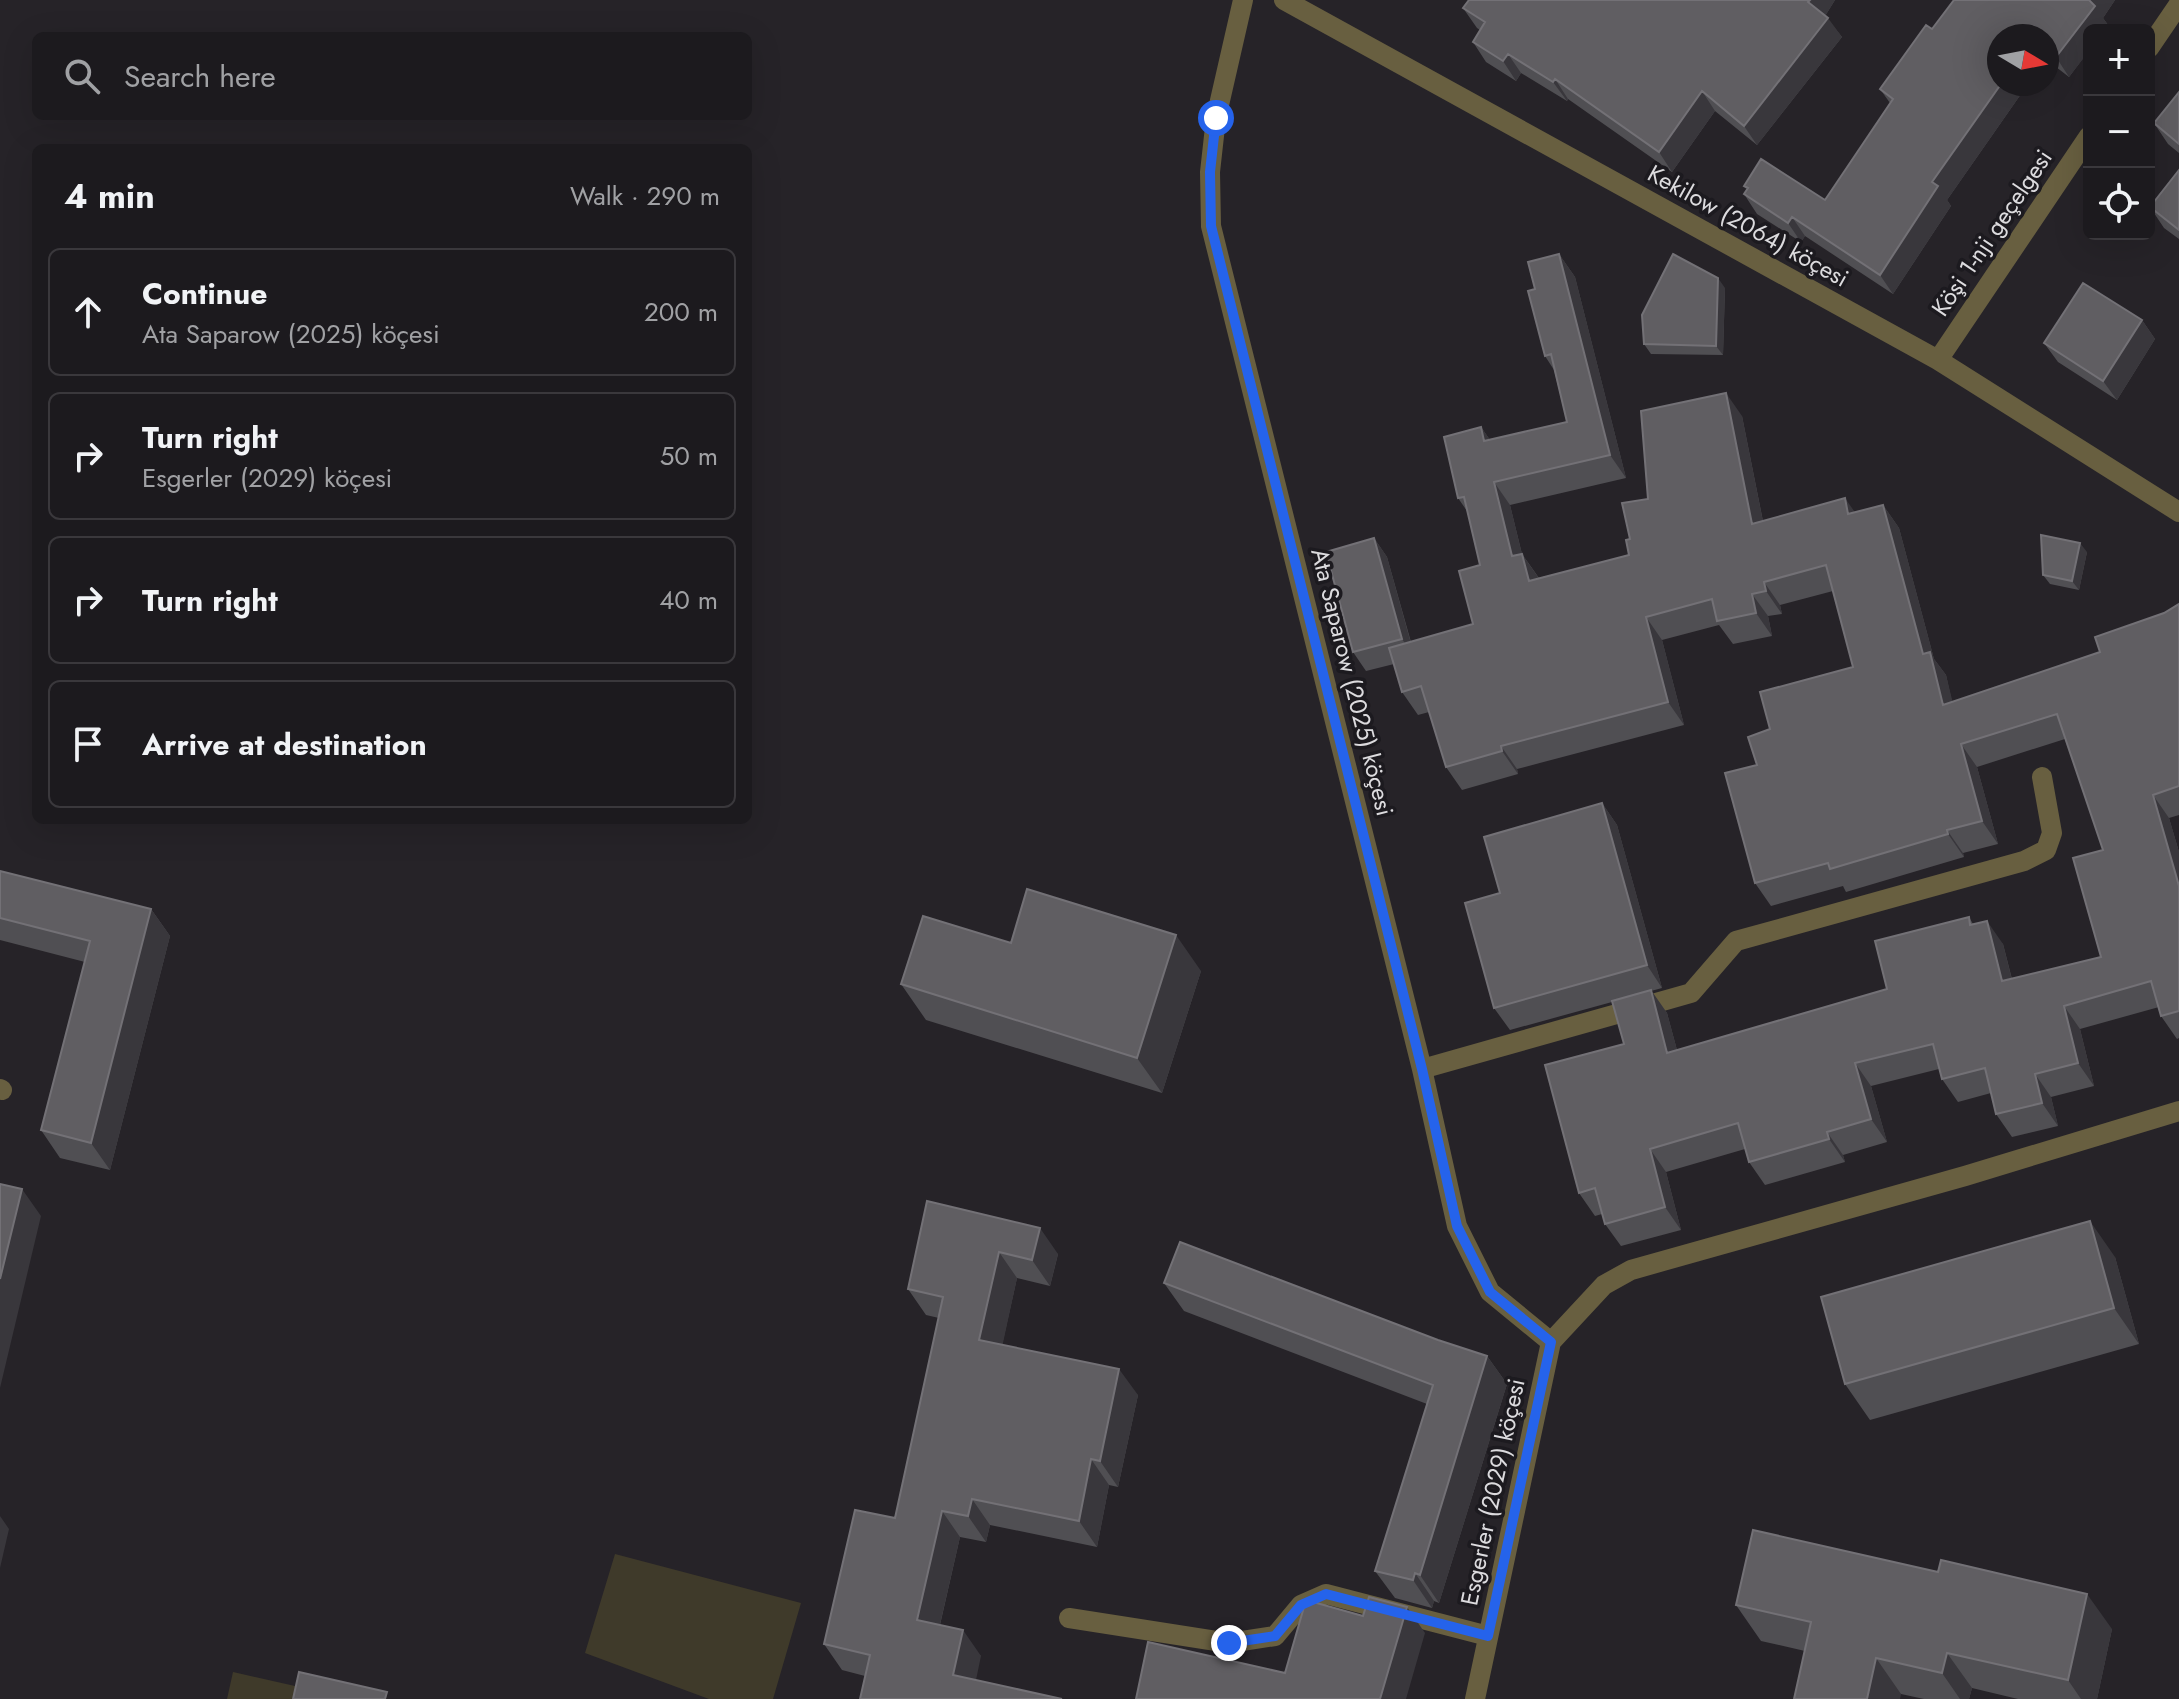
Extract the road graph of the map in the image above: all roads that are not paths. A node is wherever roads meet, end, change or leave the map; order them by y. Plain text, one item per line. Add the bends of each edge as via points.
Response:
1 (1243, 0) edge
2 (1284, 0) edge
3 (2179, 4) edge
4 (2155, 39) edge
5 (2083, 145) edge
6 (1938, 360) junction
7 (2179, 512) edge
8 (2042, 777) dead end
9 (1422, 1069) junction
10 (2179, 1111) edge
11 (1551, 1342) junction
12 (1069, 1618) dead end
13 (1488, 1636) junction
14 (1475, 1699) edge

1 - 9 street, Ata Saparow (2025) köçesi via 1216,118 1211,226
2 - 6 street, Kekilow (2064) köçesi
3 - 4 street
5 - 6 street, Köşi 1-nji geçelgesi
6 - 7 street, Kekilow (2064) köçesi
8 - 9 street via 2052,833 2046,850 2024,861 1736,941 1691,993
9 - 11 street, Ata Saparow (2025) köçesi via 1457,1226 1490,1292
10 - 11 street via 1631,1270 1604,1285
11 - 13 street, Esgerler (2029) köçesi
12 - 13 street via 1229,1643 1275,1636 1301,1605 1326,1594
13 - 14 street, Esgerler (2029) köçesi

